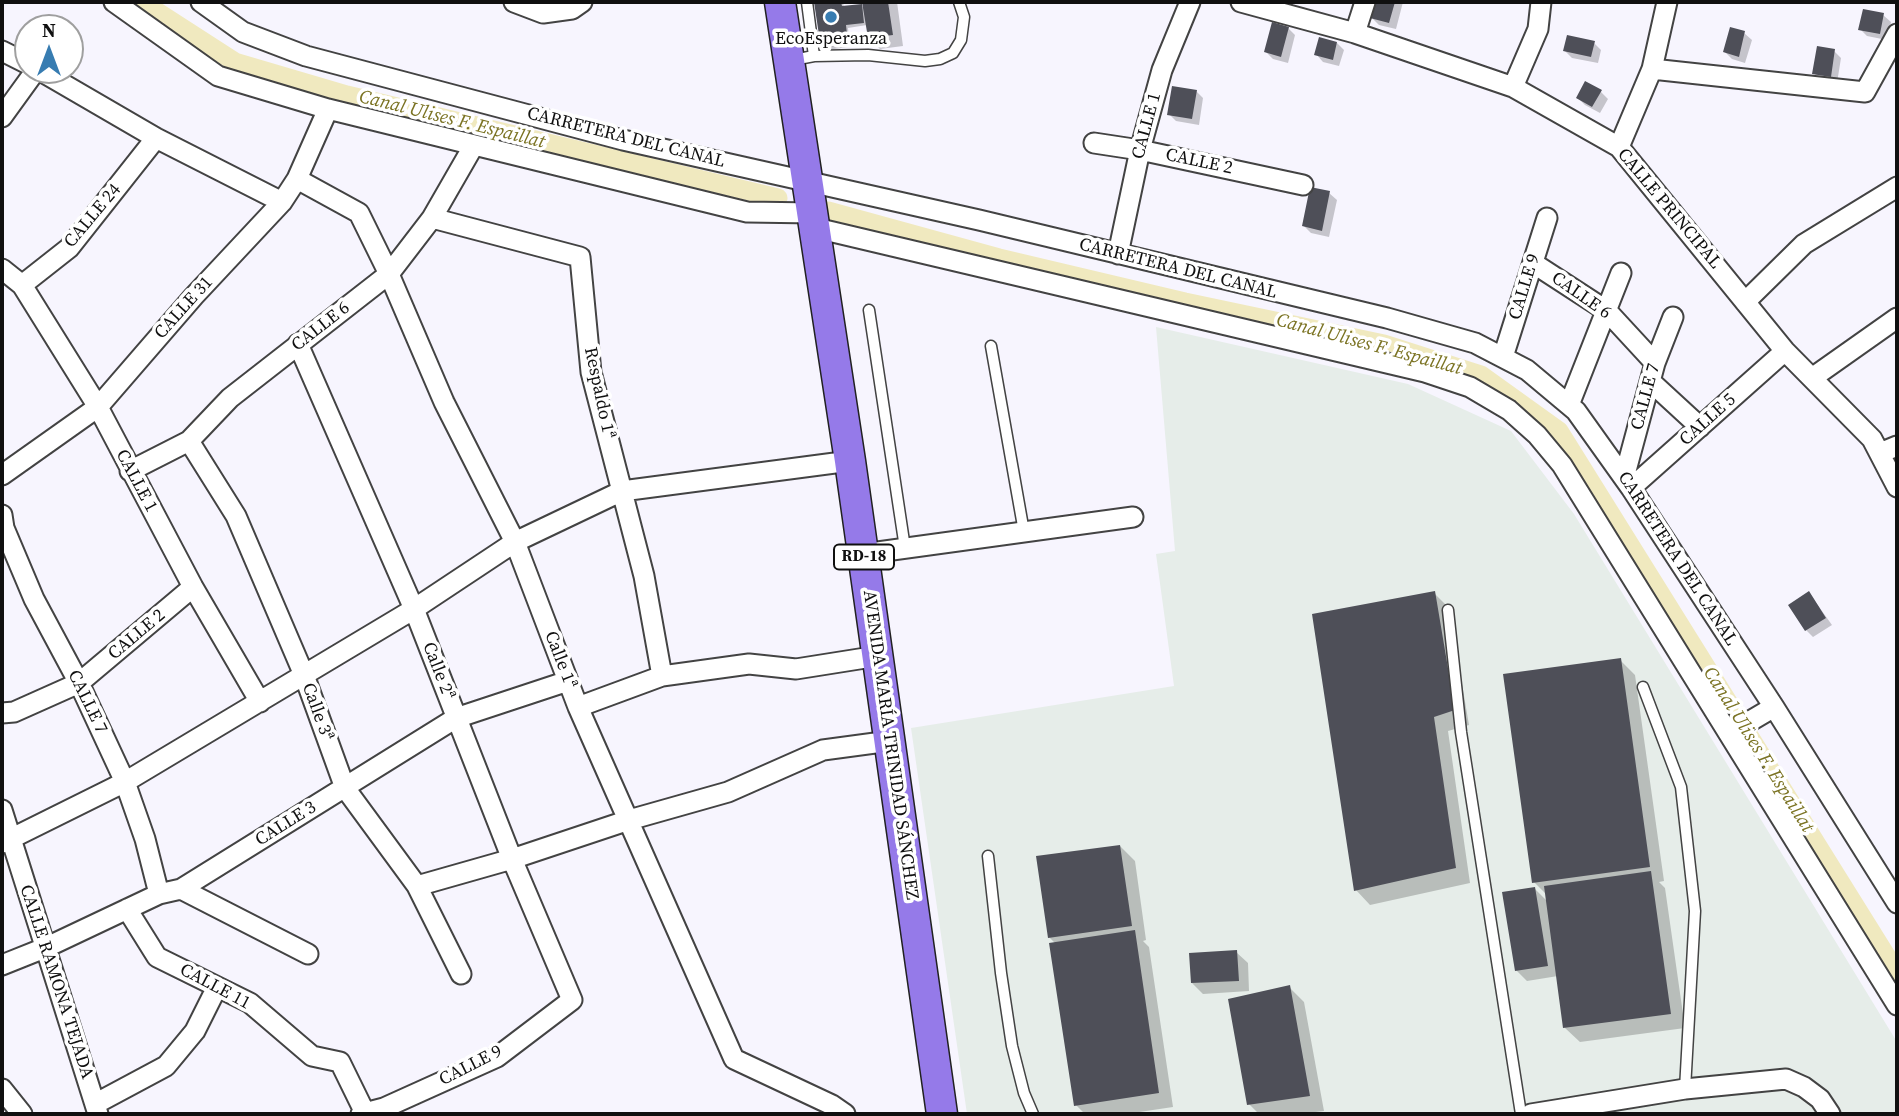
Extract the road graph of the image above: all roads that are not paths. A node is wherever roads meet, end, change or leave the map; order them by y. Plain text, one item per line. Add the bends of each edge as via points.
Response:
1 (114, 2) edge
2 (201, 2) edge
3 (514, 2) edge
4 (582, 2) edge
5 (780, 2) edge
6 (807, 2) edge
7 (959, 2) edge
8 (1190, 2) edge
9 (1241, 2) edge
10 (1365, 2) edge
11 (1541, 2) edge
12 (1667, 2) edge
13 (1355, 33) junction
14 (1897, 34) edge
15 (802, 59) junction
16 (1652, 69) junction
17 (27, 84) edge
18 (62, 84) edge
19 (1513, 87) junction
20 (328, 109) junction
21 (2, 117) edge
22 (156, 138) junction
23 (1094, 142) dead end
24 (474, 145) junction
25 (1619, 147) junction
26 (1140, 150) junction
27 (297, 180) junction
28 (807, 180) junction
29 (1303, 185) dead end
30 (1897, 187) edge
31 (282, 202) junction
32 (432, 218) junction
33 (1547, 218) dead end
34 (815, 221) junction
35 (1118, 254) junction
36 (1533, 263) junction
37 (2, 269) edge
38 (1620, 272) dead end
39 (389, 274) junction
40 (22, 285) junction
41 (1745, 302) junction
42 (869, 310) dead end
43 (1607, 311) junction
44 (1673, 317) dead end
45 (1897, 318) edge
46 (298, 344) junction
47 (991, 346) dead end
48 (1785, 351) junction
49 (1503, 357) junction
50 (1653, 372) junction
51 (1812, 377) junction
52 (1569, 405) junction
53 (98, 407) junction
54 (1700, 427) junction
55 (189, 442) junction
56 (1889, 449) edge
57 (850, 461) junction
58 (130, 471) junction
59 (2, 475) edge
60 (1628, 483) junction
61 (1897, 487) edge
62 (622, 491) junction
63 (2, 515) edge
64 (1133, 517) dead end
65 (1024, 532) junction
66 (515, 542) junction
67 (905, 548) junction
68 (863, 554) junction
69 (193, 587) junction
70 (414, 609) junction
71 (1448, 610) dead end
72 (878, 656) junction
73 (304, 675) junction
74 (662, 677) junction
75 (568, 681) junction
76 (79, 683) junction
77 (1643, 687) dead end
78 (260, 702) junction
79 (578, 707) junction
80 (1767, 711) junction
81 (2, 713) edge
82 (456, 718) junction
83 (1734, 731) junction
84 (890, 741) junction
85 (125, 782) junction
86 (345, 788) junction
87 (2, 810) edge
88 (629, 820) junction
89 (6, 841) edge
90 (988, 856) dead end
91 (512, 859) junction
92 (417, 886) junction
93 (181, 889) junction
94 (159, 894) junction
95 (1897, 901) edge
96 (127, 909) junction
97 (47, 947) junction
98 (308, 954) dead end
99 (2, 965) edge
100 (461, 974) dead end
101 (217, 987) junction
102 (572, 1000) joint
103 (1897, 1005) edge
104 (2, 1089) edge
105 (1685, 1089) junction
106 (96, 1109) edge
107 (22, 1114) edge
108 (363, 1114) edge
109 (845, 1114) edge
110 (942, 1114) edge
111 (1033, 1114) edge
112 (1521, 1114) edge
113 (1531, 1114) edge
114 (1830, 1114) edge

1 - 20 street via 218,76
2 - 28 street, CARRETERA DEL CANAL via 243,32 306,56 623,140
3 - 4 street via 543,13 572,9
5 - 15 main road, AVENIDA MARÍA TRINIDAD SÁNCHEZ / RD-18
6 - 15 lane
7 - 15 lane via 964,17 961,40 953,53 940,59 868,55
8 - 26 street, CALLE 1 via 1162,69
9 - 13 street, CALLE PRINCIPAL
10 - 13 street
11 - 19 street via 1538,29
12 - 16 street
13 - 19 street, CALLE PRINCIPAL
14 - 16 street via 1865,92
15 - 28 main road, AVENIDA MARÍA TRINIDAD SÁNCHEZ / RD-18
16 - 25 street
17 - 21 street
18 - 22 street
19 - 25 street, CALLE PRINCIPAL
20 - 24 street
20 - 27 street, CALLE 31
22 - 31 street
22 - 40 street, CALLE 24 via 69,247
23 - 26 street, CALLE 2
24 - 32 street, CALLE 6
24 - 34 street via 747,212
25 - 41 street, CALLE PRINCIPAL
26 - 29 street, CALLE 2
26 - 35 street, CALLE 1
27 - 31 street, CALLE 31
27 - 39 street, Calle 1ª via 359,214
28 - 34 main road, AVENIDA MARÍA TRINIDAD SÁNCHEZ / RD-18
28 - 35 street, CARRETERA DEL CANAL
30 - 41 street via 1804,244
31 - 53 street, CALLE 31
32 - 39 street, CALLE 6
32 - 62 street, Respaldo 1ª via 580,257 591,372
33 - 36 street, CALLE 9
34 - 57 main road, AVENIDA MARÍA TRINIDAD SÁNCHEZ / RD-18
34 - 83 street via 1470,387 1509,410 1562,465
35 - 49 street, CARRETERA DEL CANAL via 1387,318 1475,343
36 - 43 street, CALLE 6
36 - 49 street, CALLE 9
37 - 40 street, CALLE 1
38 - 43 street
39 - 46 street, CALLE 6
39 - 66 street, Calle 1ª via 444,402
40 - 53 street, CALLE 1
41 - 48 street, CALLE PRINCIPAL
42 - 67 lane
43 - 50 street, CALLE 6
43 - 52 street
44 - 50 street, CALLE 7
45 - 51 street
46 - 55 street, CALLE 6 via 230,398
46 - 70 street, Calle 2ª
47 - 65 lane
48 - 51 street, CALLE PRINCIPAL
48 - 54 street, CALLE 5
49 - 52 street, CARRETERA DEL CANAL via 1527,370
50 - 54 street, CALLE 6
50 - 60 street, CALLE 7
51 - 56 street, CALLE PRINCIPAL via 1872,439
52 - 60 street, CARRETERA DEL CANAL
53 - 58 street, CALLE 1
53 - 59 street, CALLE 31
54 - 60 street, CALLE 5
55 - 58 street, CALLE 6
55 - 73 street, Calle 3ª via 236,516
56 - 61 street, CALLE PRINCIPAL
57 - 62 street
57 - 68 main road, AVENIDA MARÍA TRINIDAD SÁNCHEZ / RD-18
58 - 69 street, CALLE 1
60 - 80 street, CARRETERA DEL CANAL
62 - 66 street
62 - 74 street, Respaldo 1ª via 644,576
63 - 76 street, CALLE 7 via 34,599
64 - 65 street
65 - 67 street
66 - 70 street
66 - 75 street, Calle 1ª
67 - 68 street
68 - 72 main road, AVENIDA MARÍA TRINIDAD SÁNCHEZ / RD-18
69 - 76 street, CALLE 2
69 - 78 street, CALLE 1
70 - 73 street
70 - 82 street, Calle 2ª
71 - 112 lane via 1461,732
72 - 74 street via 796,669 749,664
72 - 84 main road, AVENIDA MARÍA TRINIDAD SÁNCHEZ / RD-18
73 - 78 street
73 - 86 street, Calle 3ª
74 - 79 street
75 - 79 street, Calle 1ª
75 - 82 street, CALLE 3
76 - 81 street, CALLE 2
76 - 85 street, CALLE 7
77 - 105 lane via 1681,787 1695,911
78 - 85 street
79 - 88 street, Calle 1ª
80 - 83 street
80 - 95 street, CARRETERA DEL CANAL
82 - 86 street, CALLE 3
82 - 91 street, Calle 2ª
83 - 103 street
84 - 88 street via 823,750 728,792
84 - 110 main road, AVENIDA MARÍA TRINIDAD SÁNCHEZ / RD-18
85 - 89 street
85 - 94 street, CALLE 7
86 - 92 street, Calle 3ª
86 - 93 street, CALLE 3
87 - 89 street, CALLE RAMONA TEJADA
88 - 91 street
88 - 109 street, Calle 1ª via 734,1059
89 - 97 street, CALLE RAMONA TEJADA
90 - 111 lane via 1012,1045
91 - 92 street
91 - 102 street, Calle 2ª
92 - 100 street, Calle 3ª
93 - 94 street, CALLE 3
93 - 98 street
94 - 96 street, CALLE 3
96 - 97 street, CALLE 3
96 - 101 street, CALLE 11 via 157,957
97 - 99 street, CALLE 3
97 - 106 street, CALLE RAMONA TEJADA
101 - 106 street via 195,1031 166,1066
101 - 108 street, CALLE 11 via 250,1003 312,1056 340,1062
102 - 108 street, CALLE 9 via 497,1057
104 - 107 street
105 - 113 street
105 - 114 street via 1786,1079 1820,1099

